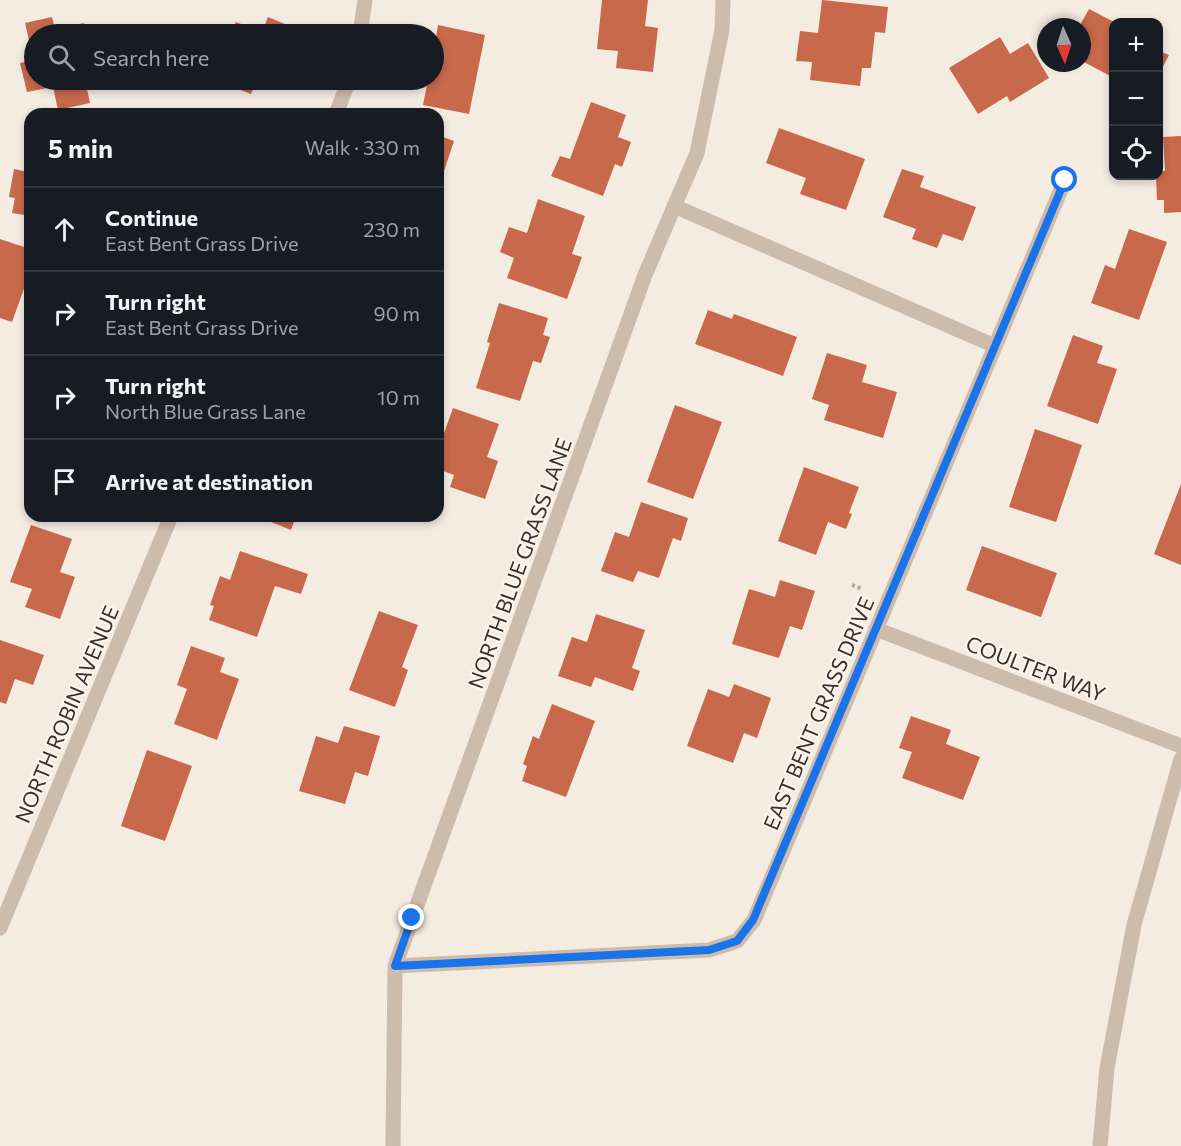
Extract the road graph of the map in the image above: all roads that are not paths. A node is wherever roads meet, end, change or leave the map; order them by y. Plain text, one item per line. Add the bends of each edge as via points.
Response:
1 (365, 0) edge
2 (723, 0) edge
3 (361, 24) edge
4 (345, 90) edge
5 (338, 108) edge
6 (1065, 180) dead end
7 (674, 206) junction
8 (995, 346) junction
9 (169, 522) edge
10 (876, 629) junction
11 (1181, 746) edge
12 (1181, 759) edge
13 (0, 928) edge
14 (395, 966) junction
15 (393, 1146) edge
16 (1100, 1146) edge

1 - 3 street
2 - 7 street, NORTH BLUE GRASS LANE via 722,30 697,153
4 - 5 street
6 - 8 street, EAST BENT GRASS DRIVE
7 - 8 street
7 - 14 street, NORTH BLUE GRASS LANE via 645,275
8 - 10 street, EAST BENT GRASS DRIVE
9 - 13 street, NORTH ROBIN AVENUE
10 - 11 street, COULTER WAY
10 - 14 street, EAST BENT GRASS DRIVE via 753,920 737,941 709,950
12 - 16 street via 1134,925 1107,1068
14 - 15 street, NORTH BLUE GRASS LANE

